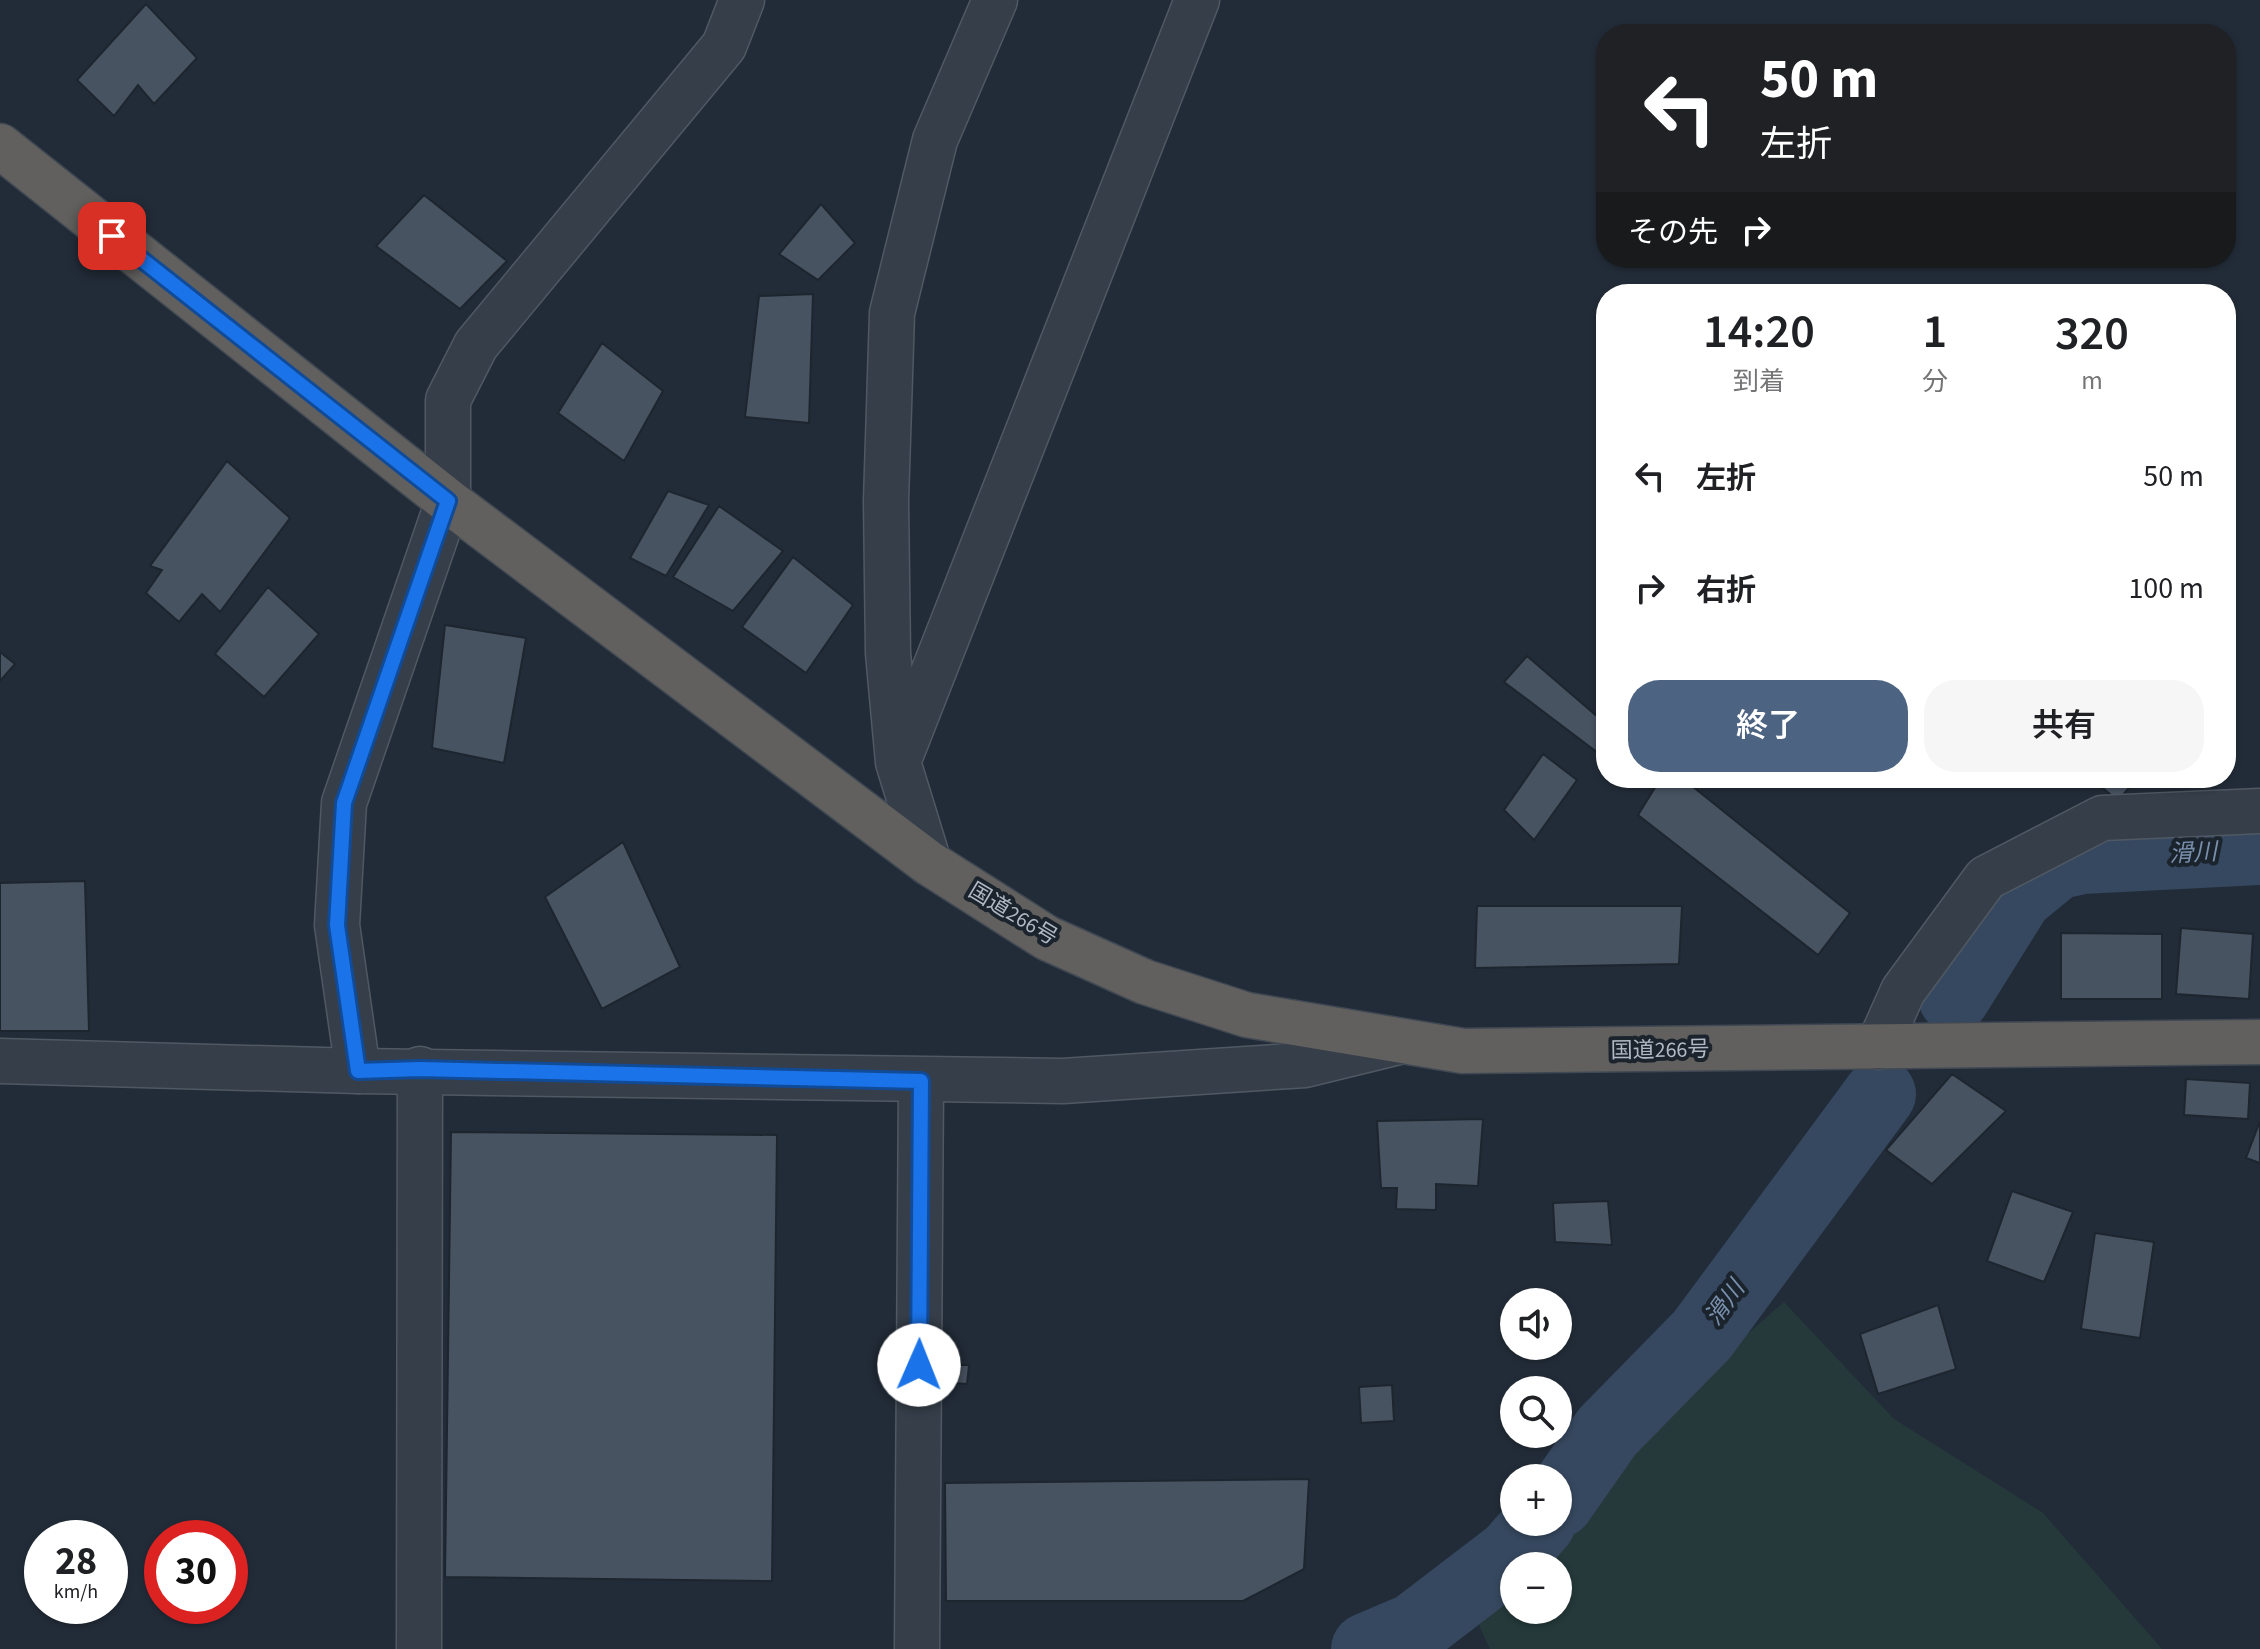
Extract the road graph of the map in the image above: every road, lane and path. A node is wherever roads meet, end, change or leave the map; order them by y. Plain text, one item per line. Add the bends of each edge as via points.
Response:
1 (742, 0) edge
2 (995, 0) edge
3 (1197, 0) edge
4 (0, 146) edge
5 (448, 501) junction
6 (898, 762) junction
7 (2260, 811) edge
8 (929, 863) junction
9 (1399, 1042) junction
10 (2260, 1042) edge
11 (1878, 1047) junction
12 (0, 1061) edge
13 (420, 1069) junction
14 (358, 1071) junction
15 (921, 1081) junction
16 (419, 1649) edge
17 (917, 1649) edge

1 - 5 street via 724,46 476,345 448,400
2 - 6 street via 935,140 892,313 888,653
3 - 6 street
4 - 5 highway, 国道266号
5 - 8 highway, 国道266号
5 - 14 street via 344,803 337,925
6 - 8 street
7 - 11 street via 2102,818 1986,878 1903,991
8 - 9 highway, 国道266号 via 1047,938 1145,982 1247,1015
9 - 11 highway, 国道266号 via 1463,1051
9 - 15 street via 1305,1065 1063,1081
10 - 11 highway, 国道266号
12 - 14 street
13 - 14 street
13 - 15 street
13 - 16 street
15 - 17 street

